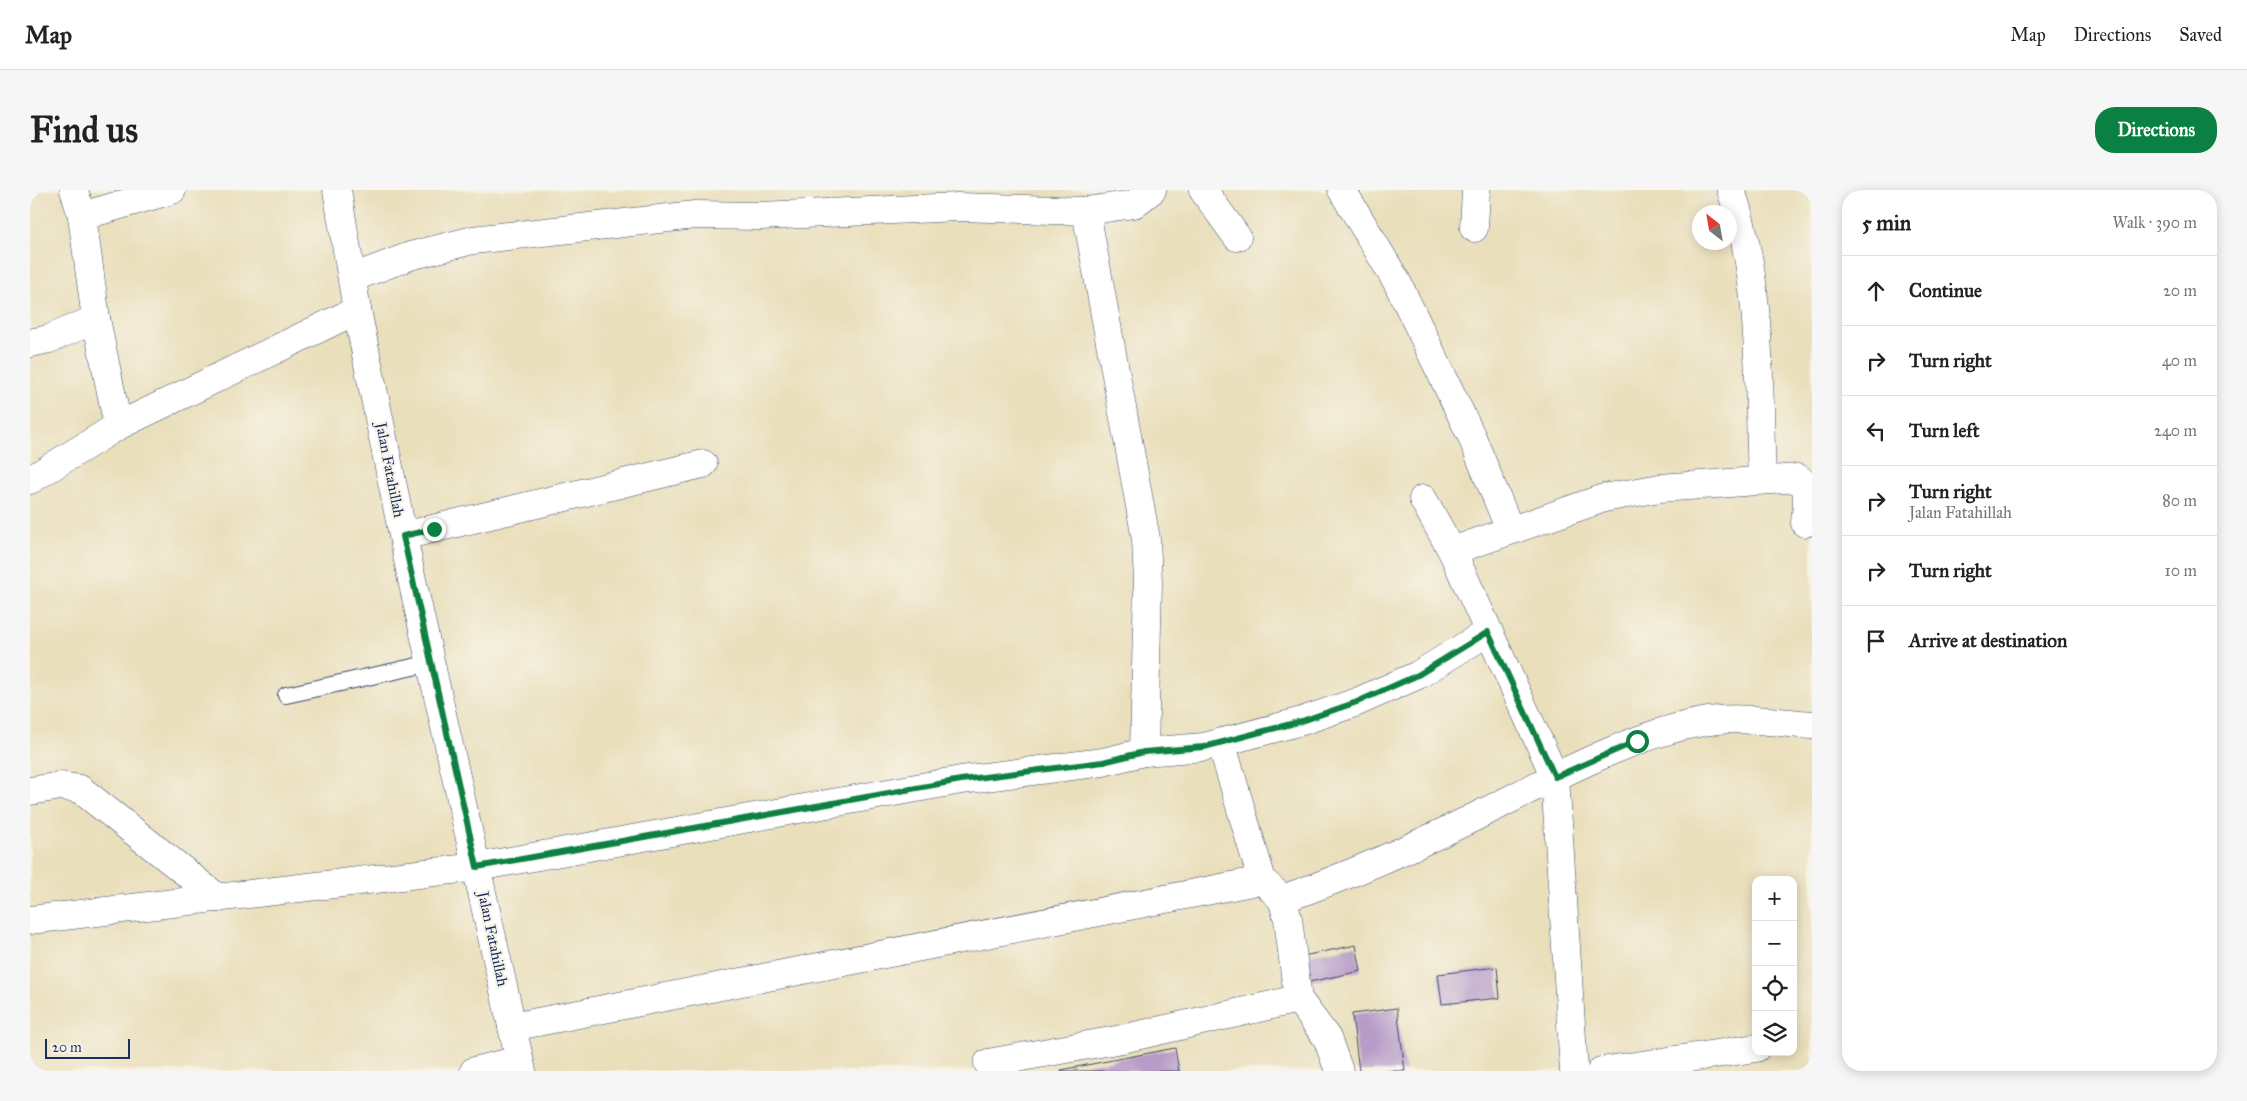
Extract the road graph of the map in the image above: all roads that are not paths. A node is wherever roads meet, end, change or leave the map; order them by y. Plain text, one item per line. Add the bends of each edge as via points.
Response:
1 (172, 190) edge
2 (338, 190) edge
3 (1152, 190) edge
4 (1203, 190) edge
5 (1342, 190) edge
6 (1476, 190) edge
7 (1731, 190) edge
8 (78, 203) edge
9 (1086, 211) junction
10 (1474, 228) dead end
11 (1237, 237) dead end
12 (352, 278) junction
13 (357, 310) junction
14 (96, 319) junction
15 (30, 343) edge
16 (118, 426) junction
17 (703, 464) dead end
18 (30, 480) edge
19 (1762, 480) junction
20 (1423, 498) dead end
21 (1805, 523) dead end
22 (1510, 530) junction
23 (403, 536) junction
24 (1452, 551) junction
25 (1488, 632) junction
26 (431, 663) junction
27 (286, 695) dead end
28 (1812, 725) edge
29 (1221, 742) junction
30 (1144, 752) junction
31 (1555, 777) junction
32 (30, 791) edge
33 (477, 867) junction
34 (1262, 880) junction
35 (218, 898) junction
36 (1282, 899) junction
37 (30, 920) edge
38 (1298, 999) junction
39 (512, 1027) junction
40 (1752, 1049) edge
41 (988, 1063) dead end
42 (520, 1065) edge
43 (474, 1071) edge
44 (1339, 1071) edge
45 (1574, 1071) edge
46 (1601, 1071) edge

1 - 8 street
2 - 12 street, Jalan Fatahillah
3 - 9 street via 1134,204
4 - 11 street
5 - 22 street via 1397,282 1471,435
6 - 10 street
7 - 19 street via 1750,278 1758,338
8 - 14 street
9 - 12 street via 958,207 760,216 695,215 473,240 410,256
9 - 30 street via 1146,539
12 - 13 street, Jalan Fatahillah
13 - 16 street
13 - 23 street, Jalan Fatahillah
14 - 15 street
14 - 16 street
16 - 18 street
17 - 23 street
19 - 21 street via 1798,478 1803,481 1807,493
19 - 22 street via 1660,488 1604,498
20 - 24 street
22 - 24 street
23 - 26 street, Jalan Fatahillah
24 - 25 street
25 - 29 street via 1418,675 1357,702 1302,721
25 - 31 street
26 - 27 lane
26 - 33 street, Jalan Fatahillah
28 - 31 street via 1718,720 1637,741
29 - 30 street via 1204,747
29 - 34 street
30 - 33 street via 1103,762 951,782
31 - 36 street via 1420,844
31 - 45 street
32 - 35 street via 61,786 80,789
33 - 35 street
33 - 39 street, Jalan Fatahillah
34 - 36 street
34 - 39 street
35 - 37 street
36 - 38 street via 1288,919
38 - 41 street via 1122,1039
38 - 44 street via 1327,1038
39 - 42 street, Jalan Fatahillah
40 - 46 street
42 - 43 street

